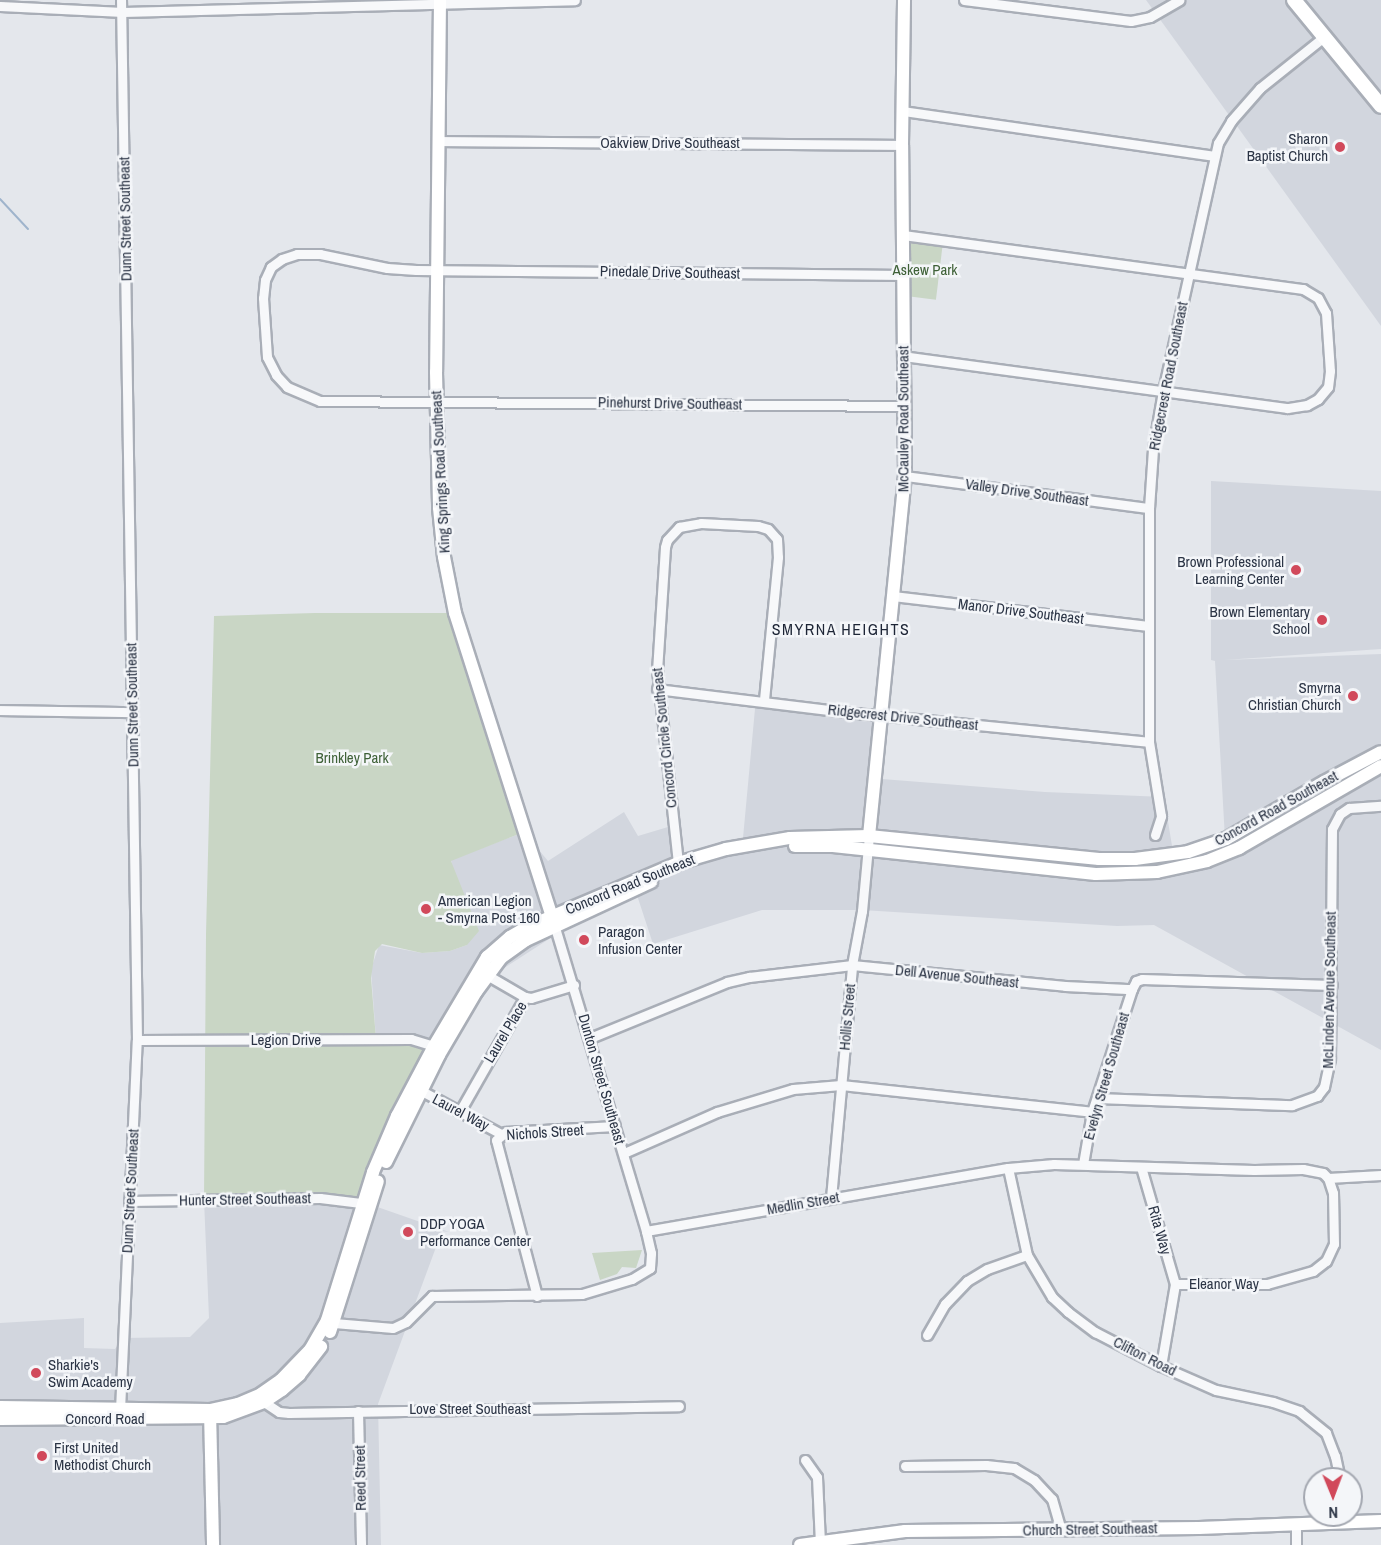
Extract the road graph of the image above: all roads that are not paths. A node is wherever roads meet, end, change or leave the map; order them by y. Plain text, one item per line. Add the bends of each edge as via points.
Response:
1 (122, 0) edge
2 (575, 0) edge
3 (904, 0) edge
4 (964, 0) edge
5 (1179, 0) edge
6 (1294, 0) edge
7 (440, 1) edge
8 (0, 6) edge
9 (123, 12) junction
10 (1324, 37) junction
11 (1381, 106) edge
12 (903, 111) junction
13 (438, 141) junction
14 (902, 145) junction
15 (1214, 156) junction
16 (903, 235) junction
17 (437, 270) junction
18 (1190, 274) junction
19 (903, 275) junction
20 (903, 356) junction
21 (1162, 391) junction
22 (436, 400) junction
23 (903, 406) junction
24 (905, 476) junction
25 (1149, 508) junction
26 (893, 596) junction
27 (1148, 626) junction
28 (657, 689) junction
29 (764, 701) junction
30 (0, 710) edge
31 (132, 712) junction
32 (881, 715) junction
33 (1149, 742) junction
34 (1381, 752) edge
35 (1381, 766) edge
36 (1381, 806) edge
37 (1155, 835) dead end
38 (869, 836) junction
39 (868, 851) junction
40 (678, 862) junction
41 (553, 922) junction
42 (852, 965) junction
43 (487, 975) junction
44 (574, 985) junction
45 (1332, 985) junction
46 (1132, 989) junction
47 (525, 997) junction
48 (590, 1038) junction
49 (137, 1040) junction
50 (434, 1046) junction
51 (841, 1085) junction
52 (420, 1090) junction
53 (1097, 1098) junction
54 (460, 1111) junction
55 (1092, 1112) junction
56 (615, 1126) junction
57 (501, 1134) junction
58 (624, 1153) junction
59 (1083, 1164) junction
60 (1141, 1167) junction
61 (1008, 1168) junction
62 (1381, 1175) edge
63 (1328, 1178) junction
64 (831, 1198) junction
65 (129, 1201) junction
66 (361, 1203) junction
67 (646, 1231) junction
68 (1027, 1255) junction
69 (1175, 1284) junction
70 (537, 1296) junction
71 (334, 1323) junction
72 (927, 1335) dead end
73 (1161, 1366) junction
74 (264, 1402) junction
75 (679, 1406) dead end
76 (0, 1407) edge
77 (120, 1410) junction
78 (358, 1411) junction
79 (211, 1414) junction
80 (0, 1419) edge
81 (805, 1460) dead end
82 (905, 1466) dead end
83 (1337, 1467) edge
84 (1363, 1520) edge
85 (1381, 1521) edge
86 (1303, 1524) edge
87 (1296, 1525) junction
88 (1061, 1530) junction
89 (820, 1543) junction
90 (841, 1543) edge
91 (213, 1545) edge
92 (362, 1545) edge
93 (800, 1545) edge
94 (1296, 1545) edge

1 - 9 street, Dunn Street Southeast
2 - 7 street
3 - 12 main road, McCauley Road Southeast
4 - 5 street via 1131,21 1150,17
6 - 10 main road
7 - 9 street
7 - 13 main road, King Springs Road Southeast
8 - 9 street
9 - 31 street, Dunn Street Southeast
10 - 11 main road
10 - 15 street, Ridgecrest Road Southeast via 1260,88 1239,110 1224,131
12 - 14 main road, McCauley Road Southeast
12 - 15 street
13 - 14 street, Oakview Drive Southeast
13 - 17 main road, King Springs Road Southeast
14 - 16 main road, McCauley Road Southeast
15 - 18 street, Ridgecrest Road Southeast
16 - 18 street
16 - 19 main road, McCauley Road Southeast
17 - 19 street, Pinedale Drive Southeast
17 - 22 main road, King Springs Road Southeast
17 - 22 street, Pinedale Drive Southeast via 387,268 320,254 297,254 271,267 263,298 267,357 287,387 320,401
18 - 21 street, Ridgecrest Road Southeast
18 - 21 street via 1295,287 1312,293 1326,314 1329,380 1318,399 1297,408
19 - 20 main road, McCauley Road Southeast
20 - 21 street
20 - 23 main road, McCauley Road Southeast
21 - 25 street, Ridgecrest Road Southeast
22 - 23 street, Pinehurst Drive Southeast
22 - 41 main road, King Springs Road Southeast via 440,516 451,595
23 - 24 main road, McCauley Road Southeast
24 - 25 street, Valley Drive Southeast
24 - 26 main road, McCauley Road Southeast
25 - 27 street, Ridgecrest Road Southeast
26 - 27 street, Manor Drive Southeast
26 - 32 main road, McCauley Road Southeast
27 - 33 street, Ridgecrest Road Southeast
28 - 29 street, Ridgecrest Drive Southeast
28 - 29 street, Concord Circle Southeast via 658,628 667,540 679,527 688,524 758,526 774,533 778,546
28 - 40 street, Concord Circle Southeast
29 - 32 street, Ridgecrest Drive Southeast
30 - 31 street
31 - 49 street, Dunn Street Southeast
32 - 33 street, Ridgecrest Drive Southeast
32 - 38 main road, McCauley Road Southeast
33 - 37 street, Ridgecrest Road Southeast via 1161,816
34 - 38 main road, Concord Road Southeast via 1226,839 1168,855 1099,859
35 - 39 main road, Concord Road Southeast via 1251,842 1207,861 1171,870 1096,874
36 - 45 street, McLinden Avenue Southeast via 1350,808 1340,814 1332,829
38 - 39 street, Hollis Street
38 - 40 main road, Concord Road Southeast via 767,841
39 - 41 main road, Concord Road Southeast via 805,845 729,856 658,879
39 - 42 street, Hollis Street
40 - 41 main road, Concord Road Southeast
41 - 43 main road, Concord Road Southeast via 513,948
41 - 44 street, Dunton Street Southeast
41 - 50 main road, Concord Road Southeast via 510,937 487,957
42 - 46 street, Dell Avenue Southeast
42 - 48 street, Dell Avenue Southeast via 749,976
42 - 51 street, Hollis Street
43 - 47 street
43 - 52 main road, Concord Road Southeast
44 - 47 street, Laurel Place
44 - 48 street, Dunton Street Southeast
45 - 46 street, Dell Avenue Southeast via 1142,979
45 - 53 street, McLinden Avenue Southeast via 1328,1074 1317,1096 1292,1105
46 - 53 street, Evelyn Street Southeast
47 - 54 street, Laurel Place
48 - 56 street, Dunton Street Southeast
49 - 50 street, Legion Drive via 411,1039
49 - 65 street, Dunn Street Southeast
50 - 66 main road, Concord Road Southeast via 397,1116
51 - 55 street
51 - 58 street via 793,1089 717,1112
51 - 64 street, Hollis Street
52 - 54 street, Laurel Way
52 - 71 main road, Concord Road Southeast via 377,1183
53 - 55 street, Evelyn Street Southeast
54 - 57 street, Laurel Way
55 - 59 street, Evelyn Street Southeast
56 - 57 street, Nichols Street
56 - 58 street, Dunton Street Southeast
57 - 70 street, Nichols Street via 496,1150
58 - 67 street, Dunton Street Southeast
59 - 60 street, Medlin Street
59 - 61 street, Medlin Street
60 - 63 street, Medlin Street via 1303,1168
60 - 69 street, Rita Way
61 - 64 street, Medlin Street
61 - 68 street, Clifton Road
62 - 63 street
63 - 69 street, Eleanor Way via 1333,1193 1334,1244 1326,1261 1314,1271 1267,1284
64 - 67 street, Medlin Street
65 - 66 street, Hunter Street Southeast via 320,1198
65 - 77 street, Dunn Street Southeast
66 - 79 main road, Concord Road Southeast via 327,1320 310,1350 261,1394
67 - 70 street via 652,1260 645,1273 599,1291
68 - 72 street via 987,1269 967,1281 945,1304
68 - 73 street, Clifton Road via 1052,1297 1068,1312 1095,1332
69 - 73 street, Rita Way
70 - 71 street via 438,1295 424,1302 399,1327
71 - 74 main road, Concord Road Southeast via 299,1375
73 - 83 street, Clifton Road via 1216,1390 1299,1411 1326,1433
74 - 78 street, Love Street Southeast via 279,1412
74 - 79 main road, Concord Road Southeast via 240,1412
75 - 78 street, Love Street Southeast
76 - 77 main road, Concord Road
77 - 79 main road, Concord Road
78 - 92 street, Reed Street
79 - 80 main road, Concord Road
79 - 91 main road
81 - 89 street via 817,1477
82 - 88 street via 1001,1466 1021,1471 1053,1499
84 - 85 main road, Church Street Southeast
86 - 87 main road, Church Street Southeast
87 - 88 main road, Church Street Southeast
87 - 94 street
88 - 90 main road, Church Street Southeast via 905,1531
89 - 90 main road, Church Street Southeast
89 - 93 main road, Church Street Southeast

